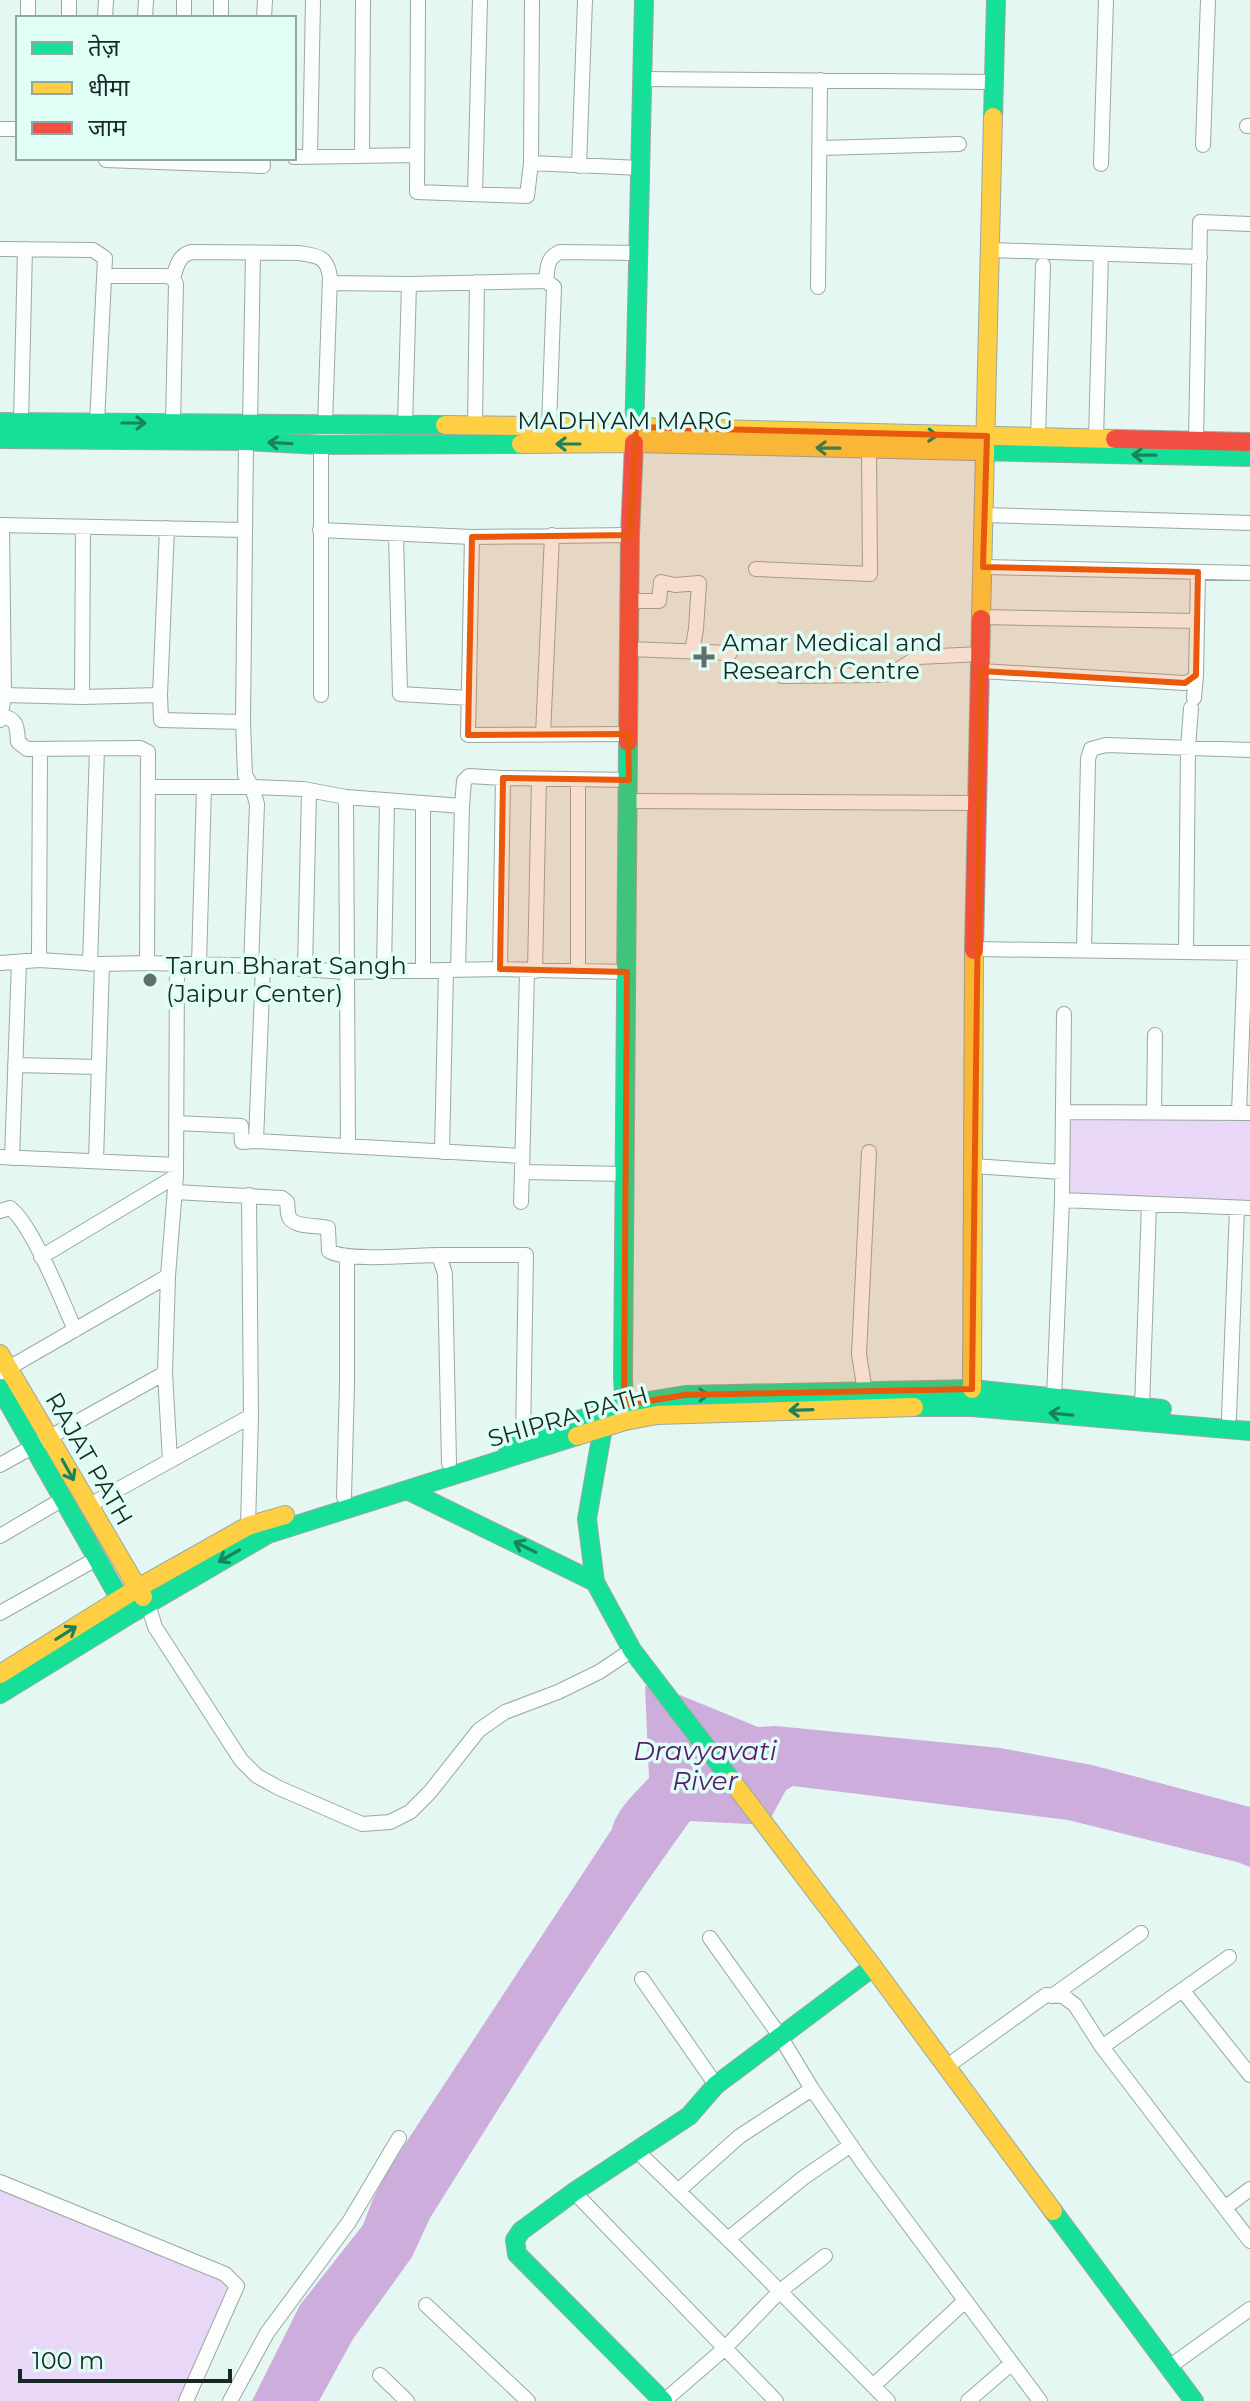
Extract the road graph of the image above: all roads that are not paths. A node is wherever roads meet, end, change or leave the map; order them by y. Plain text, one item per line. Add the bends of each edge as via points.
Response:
1 (313, 0) edge
2 (363, 0) edge
3 (418, 0) edge
4 (480, 0) edge
5 (532, 0) edge
6 (585, 0) edge
7 (644, 0) edge
8 (996, 0) edge
9 (1106, 0) edge
10 (1208, 0) edge
11 (641, 79) junction
12 (820, 80) junction
13 (993, 82) junction
14 (959, 144) dead end
15 (1203, 145) dead end
16 (821, 148) junction
17 (417, 155) junction
18 (362, 156) junction
19 (296, 157) edge
20 (310, 157) junction
21 (106, 160) edge
22 (262, 160) edge
23 (140, 161) edge
24 (179, 161) edge
25 (219, 161) edge
26 (531, 163) junction
27 (1101, 164) dead end
28 (579, 166) junction
29 (641, 168) junction
30 (475, 194) junction
31 (1250, 224) edge
32 (0, 249) edge
33 (25, 249) junction
34 (991, 250) junction
35 (253, 253) junction
36 (639, 253) junction
37 (1101, 254) junction
38 (1200, 257) junction
39 (1043, 265) dead end
40 (105, 276) junction
41 (173, 278) junction
42 (546, 281) junction
43 (477, 282) junction
44 (330, 283) junction
45 (409, 284) junction
46 (818, 287) dead end
47 (0, 422) edge
48 (21, 422) junction
49 (97, 423) junction
50 (173, 423) junction
51 (325, 424) junction
52 (405, 425) junction
53 (475, 425) junction
54 (549, 426) junction
55 (248, 432) junction
56 (636, 435) junction
57 (1038, 438) junction
58 (0, 439) edge
59 (1096, 439) junction
60 (1196, 441) junction
61 (1250, 442) edge
62 (987, 444) junction
63 (321, 445) junction
64 (869, 449) junction
65 (1250, 457) edge
66 (985, 515) junction
67 (1250, 523) edge
68 (1, 525) edge
69 (83, 528) junction
70 (167, 528) junction
71 (245, 530) junction
72 (320, 530) junction
73 (396, 535) junction
74 (552, 535) junction
75 (630, 535) junction
76 (472, 537) junction
77 (983, 567) junction
78 (756, 569) dead end
79 (1198, 572) junction
80 (1250, 573) edge
81 (630, 601) junction
82 (982, 617) junction
83 (1197, 621) junction
84 (629, 649) junction
85 (692, 652) junction
86 (730, 653) dead end
87 (981, 663) junction
88 (1196, 675) junction
89 (782, 676) dead end
90 (4, 695) junction
91 (160, 695) junction
92 (321, 695) dead end
93 (82, 697) junction
94 (469, 698) junction
95 (1, 718) edge
96 (243, 722) junction
97 (628, 734) junction
98 (543, 735) junction
99 (1188, 748) junction
100 (97, 749) junction
101 (40, 750) junction
102 (1250, 750) edge
103 (503, 778) junction
104 (539, 779) junction
105 (578, 780) junction
106 (629, 780) junction
107 (149, 787) junction
108 (204, 787) junction
109 (252, 787) junction
110 (309, 791) junction
111 (346, 797) junction
112 (387, 801) junction
113 (630, 801) junction
114 (423, 803) junction
115 (977, 803) junction
116 (462, 806) junction
117 (974, 949) junction
118 (1084, 950) junction
119 (1186, 952) junction
120 (1247, 953) edge
121 (39, 960) junction
122 (19, 962) junction
123 (0, 963) edge
124 (147, 963) junction
125 (96, 964) junction
126 (177, 964) junction
127 (199, 964) junction
128 (257, 966) junction
129 (305, 969) junction
130 (423, 969) junction
131 (500, 969) junction
132 (384, 970) junction
133 (452, 970) junction
134 (531, 971) junction
135 (578, 971) junction
136 (345, 972) junction
137 (627, 972) junction
138 (1064, 1014) dead end
139 (1155, 1035) dead end
140 (15, 1065) junction
141 (99, 1067) junction
142 (1064, 1112) junction
143 (1154, 1112) junction
144 (1245, 1113) edge
145 (176, 1123) junction
146 (256, 1141) junction
147 (348, 1146) junction
148 (442, 1152) junction
149 (869, 1152) dead end
150 (522, 1156) junction
151 (6, 1158) edge
152 (96, 1161) junction
153 (973, 1166) junction
154 (176, 1170) junction
155 (522, 1172) junction
156 (1062, 1172) junction
157 (626, 1174) junction
158 (175, 1192) junction
159 (249, 1195) junction
160 (1062, 1200) junction
161 (521, 1202) dead end
162 (1149, 1204) junction
163 (1244, 1208) edge
164 (0, 1211) edge
165 (439, 1255) junction
166 (347, 1256) junction
167 (41, 1257) junction
168 (168, 1276) junction
169 (75, 1330) junction
170 (3, 1365) edge
171 (165, 1373) junction
172 (0, 1388) edge
173 (972, 1389) junction
174 (865, 1392) junction
175 (1054, 1398) junction
176 (1142, 1407) junction
177 (624, 1413) junction
178 (251, 1416) junction
179 (1229, 1417) junction
180 (1250, 1419) edge
181 (603, 1427) junction
182 (1250, 1431) edge
183 (523, 1438) junction
184 (42, 1443) junction
185 (170, 1461) junction
186 (449, 1463) junction
187 (0, 1465) edge
188 (407, 1490) junction
189 (344, 1497) junction
190 (63, 1499) junction
191 (88, 1506) junction
192 (248, 1526) junction
193 (0, 1536) edge
194 (96, 1559) junction
195 (595, 1582) junction
196 (134, 1601) junction
197 (0, 1613) edge
198 (636, 1657) junction
199 (2, 1668) edge
200 (0, 1694) edge
201 (1141, 1933) dead end
202 (710, 1938) dead end
203 (1229, 1957) dead end
204 (873, 1967) junction
205 (642, 1979) dead end
206 (1183, 1991) junction
207 (1052, 1996) junction
208 (780, 2036) junction
209 (1102, 2047) junction
210 (946, 2067) junction
211 (1248, 2069) edge
212 (716, 2085) junction
213 (812, 2089) junction
214 (399, 2138) dead end
215 (851, 2145) junction
216 (637, 2151) junction
217 (0, 2182) edge
218 (1250, 2189) edge
219 (678, 2191) junction
220 (574, 2192) junction
221 (1226, 2207) junction
222 (728, 2239) junction
223 (1250, 2241) edge
224 (825, 2256) dead end
225 (780, 2291) junction
226 (965, 2301) junction
227 (426, 2305) dead end
228 (1250, 2309) edge
229 (724, 2349) junction
230 (1012, 2363) junction
231 (1169, 2367) junction
232 (380, 2375) dead end
233 (873, 2386) junction
234 (186, 2401) edge
235 (230, 2401) edge
236 (407, 2401) edge
237 (528, 2401) edge
238 (664, 2401) edge
239 (776, 2401) edge
240 (888, 2401) edge
241 (968, 2401) edge
242 (1040, 2401) edge
243 (1194, 2401) edge

1 - 20 street
2 - 18 street
3 - 17 street
4 - 30 street
5 - 26 street
6 - 28 street
7 - 11 street
8 - 13 street
9 - 27 street
10 - 15 street
11 - 12 street
11 - 29 street
12 - 13 street
12 - 16 street
13 - 34 street
14 - 16 street
16 - 46 street
17 - 18 street
17 - 30 street via 417,192
18 - 20 street
19 - 20 street
21 - 23 street
22 - 25 street via 263,166
23 - 24 street
24 - 25 street
26 - 28 street
26 - 30 street via 527,196
28 - 29 street
29 - 36 street
31 - 38 street via 1200,222
32 - 33 street
33 - 40 street via 93,250 105,258
33 - 48 street
34 - 37 street
34 - 62 street
35 - 41 street via 183,254
35 - 44 street via 314,255 328,265
35 - 55 street
36 - 42 street via 560,252 549,260
36 - 56 street
37 - 38 street
37 - 59 street
38 - 60 street
39 - 57 street
40 - 41 street
40 - 49 street
41 - 50 street
42 - 43 street
42 - 54 street via 554,287
43 - 45 street
43 - 53 street
44 - 45 street
44 - 51 street
45 - 52 street
47 - 48 street, MADHYAM MARG
48 - 49 street, MADHYAM MARG
49 -> 50 street, MADHYAM MARG
50 - 55 street, MADHYAM MARG
51 - 52 street, MADHYAM MARG
51 - 55 street, MADHYAM MARG
52 - 53 street, MADHYAM MARG
53 - 54 street, MADHYAM MARG
54 - 56 street, MADHYAM MARG
55 - 58 street, MADHYAM MARG
63 -> 55 street, MADHYAM MARG
55 - 71 street
56 -> 62 street, MADHYAM MARG
56 -> 63 street, MADHYAM MARG
64 -> 56 street, MADHYAM MARG
56 - 75 street
57 - 59 street, MADHYAM MARG
57 - 62 street, MADHYAM MARG
59 - 60 street, MADHYAM MARG
60 - 61 street, MADHYAM MARG
62 - 64 street, MADHYAM MARG
65 -> 62 street, MADHYAM MARG
62 - 66 street
63 - 72 street
64 - 78 street via 870,574
66 - 67 street
66 - 77 street
68 - 69 street
68 - 90 street
69 - 70 street
69 - 93 street
70 - 71 street
70 - 91 street
71 - 96 street
72 - 73 street
72 - 92 street
73 - 76 street
73 - 94 street via 400,694
74 - 75 street
74 - 76 street
74 - 98 street
75 - 81 street
76 - 94 street
77 - 79 street
77 - 82 street
79 - 80 street
79 - 83 street
81 - 84 street
81 - 85 street via 659,601 661,582 699,583
82 - 83 street
82 - 87 street
83 - 88 street
84 - 85 street
84 - 97 street
85 - 86 street
87 - 88 street via 1185,683
87 - 89 street via 918,657 883,675
87 - 115 street
88 - 99 street
90 - 93 street
90 - 95 street
91 - 93 street
91 - 96 street via 161,720
94 - 98 street via 468,735
95 - 101 street via 15,722 22,747
96 - 109 street via 245,775
97 - 98 street
97 - 106 street
99 - 102 street
99 - 118 street via 1091,749
99 - 119 street
100 - 101 street
100 - 107 street via 145,750
100 - 125 street
101 - 121 street
103 - 104 street
103 - 116 street via 465,777
103 - 131 street
104 - 105 street
104 - 134 street
105 - 106 street
105 - 135 street
106 - 113 street
107 - 108 street
107 - 124 street
108 - 109 street
108 - 127 street
109 - 110 street
109 - 128 street via 257,804
110 - 111 street
110 - 129 street
111 - 112 street
111 - 136 street
112 - 114 street
112 - 132 street
113 - 115 street
113 - 137 street
114 - 116 street
114 - 130 street
115 - 117 street
116 - 133 street
117 - 118 street
117 - 153 street
118 - 119 street
119 - 120 street
120 - 144 street
121 - 122 street
121 - 125 street
122 - 123 street
122 - 140 street
124 - 125 street
124 - 126 street
125 - 141 street
126 - 127 street
126 - 145 street
127 - 128 street
128 - 129 street
128 - 146 street
129 - 136 street
130 - 132 street
130 - 133 street
131 - 133 street
131 - 134 street
132 - 136 street
133 - 148 street
134 - 135 street
134 - 150 street
135 - 137 street
136 - 147 street
137 - 157 street
138 - 142 street
139 - 143 street
140 - 141 street
140 - 151 street
141 - 152 street
142 - 143 street
142 - 156 street
143 - 144 street
145 - 146 street via 241,1126 242,1142
145 - 154 street
146 - 147 street
147 - 148 street
148 - 150 street
149 - 174 street via 859,1354
150 - 155 street
151 - 152 street
152 - 154 street
153 - 156 street
153 - 173 street
154 - 158 street
154 - 167 street
155 - 157 street
155 - 161 street
156 - 160 street
157 - 177 street
158 - 159 street
158 - 168 street
159 - 166 street via 285,1200 291,1220 326,1227 329,1251
159 - 178 street
160 - 162 street
160 - 175 street
162 - 163 street
162 - 176 street
163 - 179 street
164 - 167 street via 14,1210
165 - 166 street
165 - 183 street via 526,1255
165 - 186 street via 445,1274
166 - 189 street
167 - 169 street
168 - 169 street
168 - 171 street
169 - 170 street
170 - 184 street, RAJAT PATH
171 - 184 street
171 - 185 street
172 - 184 street, RAJAT PATH
173 - 174 street, SHIPRA PATH
173 - 175 street, SHIPRA PATH
177 -> 174 street, SHIPRA PATH via 685,1395
175 - 176 street, SHIPRA PATH
176 - 179 street, SHIPRA PATH
177 - 181 street, SHIPRA PATH
182 -> 177 street, SHIPRA PATH via 972,1407
177 - 183 street, SHIPRA PATH
178 - 185 street
178 - 192 street
179 - 180 street, SHIPRA PATH
181 - 188 street, SHIPRA PATH
181 - 195 street via 587,1519
183 - 186 street, SHIPRA PATH
184 - 187 street
184 - 190 street, RAJAT PATH
184 -> 191 street, RAJAT PATH
185 - 191 street
186 - 189 street, SHIPRA PATH
195 -> 188 street
188 -> 196 street, SHIPRA PATH via 268,1534
189 - 192 street, SHIPRA PATH
190 - 193 street
190 - 194 street, RAJAT PATH
191 - 196 street, RAJAT PATH
192 - 196 street, SHIPRA PATH
194 - 196 street, RAJAT PATH
194 - 197 street
195 - 198 street
196 - 198 street via 257,1776 362,1824 390,1822 410,1812 479,1730 505,1712
199 -> 196 street, SHIPRA PATH
196 - 200 street, SHIPRA PATH
198 - 204 street
201 - 207 street
202 - 208 street
203 - 206 street
204 - 208 street
204 - 210 street
205 - 212 street
206 - 209 street
206 - 211 street
207 - 209 street via 1063,1996 1075,2005
207 - 210 street via 1046,1995
208 - 212 street
208 - 213 street
209 - 221 street
210 - 231 street
212 - 216 street via 689,2116
213 - 215 street
213 - 219 street via 740,2136
214 - 235 street via 349,2222 267,2333
215 - 222 street
215 - 226 street
216 - 219 street
216 - 220 street
217 - 234 street via 225,2274 237,2286
218 - 221 street
219 - 222 street
220 - 229 street
220 - 238 street via 521,2231 515,2240 517,2254
221 - 223 street
222 - 225 street
224 - 225 street
225 - 229 street
225 - 233 street
226 - 230 street
226 - 233 street
227 - 237 street
228 - 231 street
229 - 238 street
229 - 239 street
230 - 241 street
230 - 242 street
231 - 243 street
232 - 236 street
233 - 240 street

